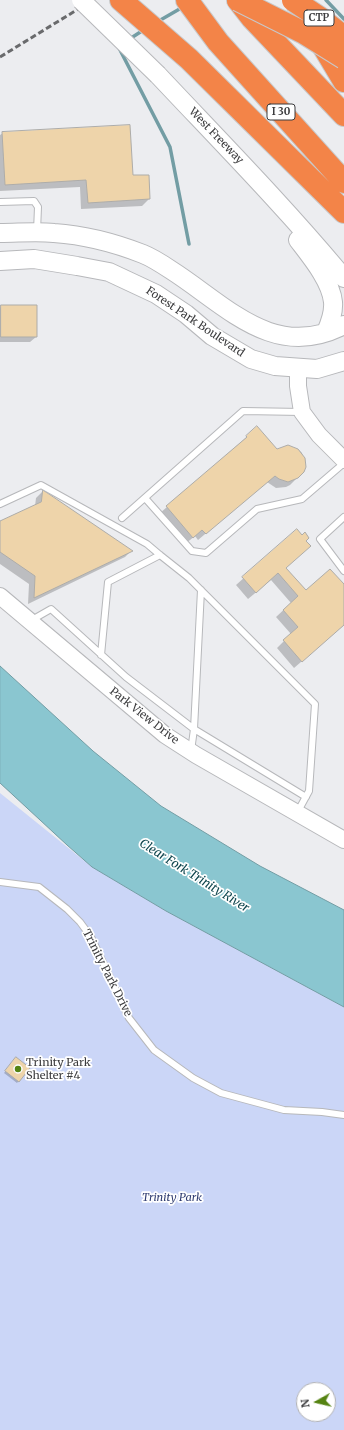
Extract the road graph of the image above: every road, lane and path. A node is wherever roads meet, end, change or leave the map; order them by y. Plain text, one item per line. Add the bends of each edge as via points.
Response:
1 (81, 0) edge
2 (121, 0) edge
3 (187, 0) edge
4 (238, 0) edge
5 (294, 0) edge
6 (344, 37) edge
7 (344, 58) edge
8 (344, 81) edge
9 (344, 116) edge
10 (251, 172) junction
11 (344, 182) edge
12 (0, 202) edge
13 (344, 212) edge
14 (0, 233) edge
15 (36, 233) junction
16 (0, 260) edge
17 (34, 260) junction
18 (344, 278) edge
19 (344, 325) edge
20 (326, 332) junction
21 (344, 361) edge
22 (298, 368) junction
23 (302, 412) junction
24 (344, 461) edge
25 (145, 498) junction
26 (0, 504) edge
27 (344, 517) edge
28 (122, 518) dead end
29 (160, 555) junction
30 (343, 568) edge
31 (201, 590) junction
32 (0, 596) edge
33 (30, 622) junction
34 (101, 654) junction
35 (194, 729) junction
36 (191, 752) junction
37 (306, 797) junction
38 (297, 813) junction
39 (344, 840) edge
40 (0, 882) edge
41 (344, 1115) edge

1 - 10 main road, West Freeway, bridge via 158,75
2 - 13 highway via 189,59
3 - 11 highway, I 30 via 218,42
4 - 7 highway, bridge via 304,33
4 - 9 highway
5 - 6 highway, CTP, bridge
5 - 8 highway
10 - 18 main road, West Freeway
10 - 20 main road via 326,281 333,304 331,321
12 - 15 lane via 34,201 38,207
14 - 15 main road
15 - 17 main road
15 - 20 main road via 54,232 88,238 144,254 237,316 276,334 300,337
16 - 17 main road, Forest Park Boulevard
17 - 22 main road, Forest Park Boulevard via 109,272 156,294 212,336 251,359 275,366
19 - 20 main road
21 - 22 main road, Forest Park Boulevard via 317,369
22 - 23 street
23 - 24 street via 319,435
23 - 25 lane via 243,411
24 - 25 lane via 302,499 257,508 206,553 192,551
25 - 28 lane
26 - 29 lane via 41,486 147,544
27 - 30 lane via 320,539
29 - 31 lane
29 - 34 lane via 108,582
31 - 35 lane
31 - 37 lane via 315,704 309,792
32 - 33 street, Park View Drive
33 - 34 lane via 52,609
33 - 36 street, Park View Drive via 165,736
34 - 35 lane via 126,678
35 - 36 lane
35 - 37 lane
36 - 38 street, Park View Drive
37 - 38 lane
38 - 39 street, Park View Drive
40 - 41 lane, Trinity Park Drive via 39,888 80,922 92,937 129,1018 154,1050 193,1078 221,1092 284,1110

